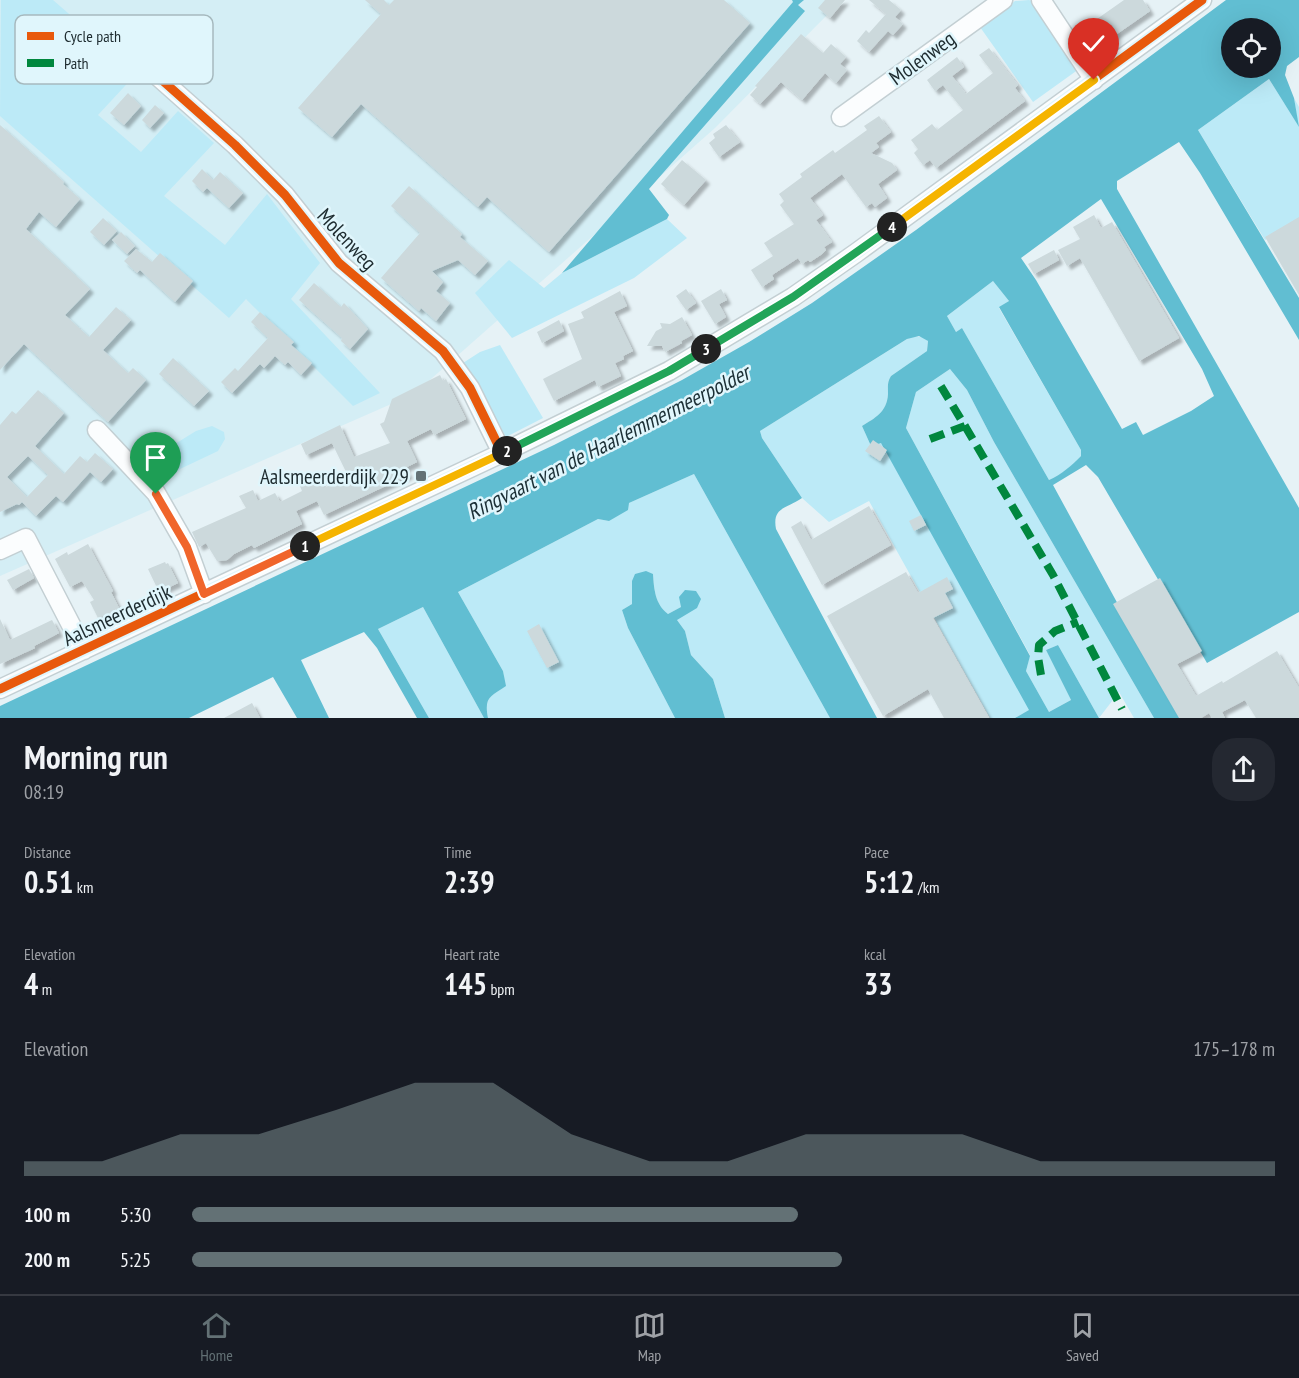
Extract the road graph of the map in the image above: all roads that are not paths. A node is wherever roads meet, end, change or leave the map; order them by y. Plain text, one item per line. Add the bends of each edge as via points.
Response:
1 (1003, 0) edge
2 (1041, 0) edge
3 (1202, 0) edge
4 (1094, 80) junction
5 (167, 84) edge
6 (841, 117) dead end
7 (97, 430) dead end
8 (502, 453) junction
9 (0, 550) edge
10 (204, 594) junction
11 (84, 650) junction
12 (0, 690) edge

1 - 6 street, Molenweg
2 - 4 street
3 - 4 street, Aalsmeerderdijk
4 - 8 street, Aalsmeerderdijk via 793,297 669,371
5 - 8 street, Molenweg via 285,195 339,263 443,351 470,388
7 - 10 street, Aalsmeerderdijk via 156,494 187,547
8 - 10 street, Aalsmeerderdijk
9 - 11 street, Aalsmeerderdijk via 26,538
10 - 11 street, Aalsmeerderdijk
11 - 12 street, Aalsmeerderdijk

